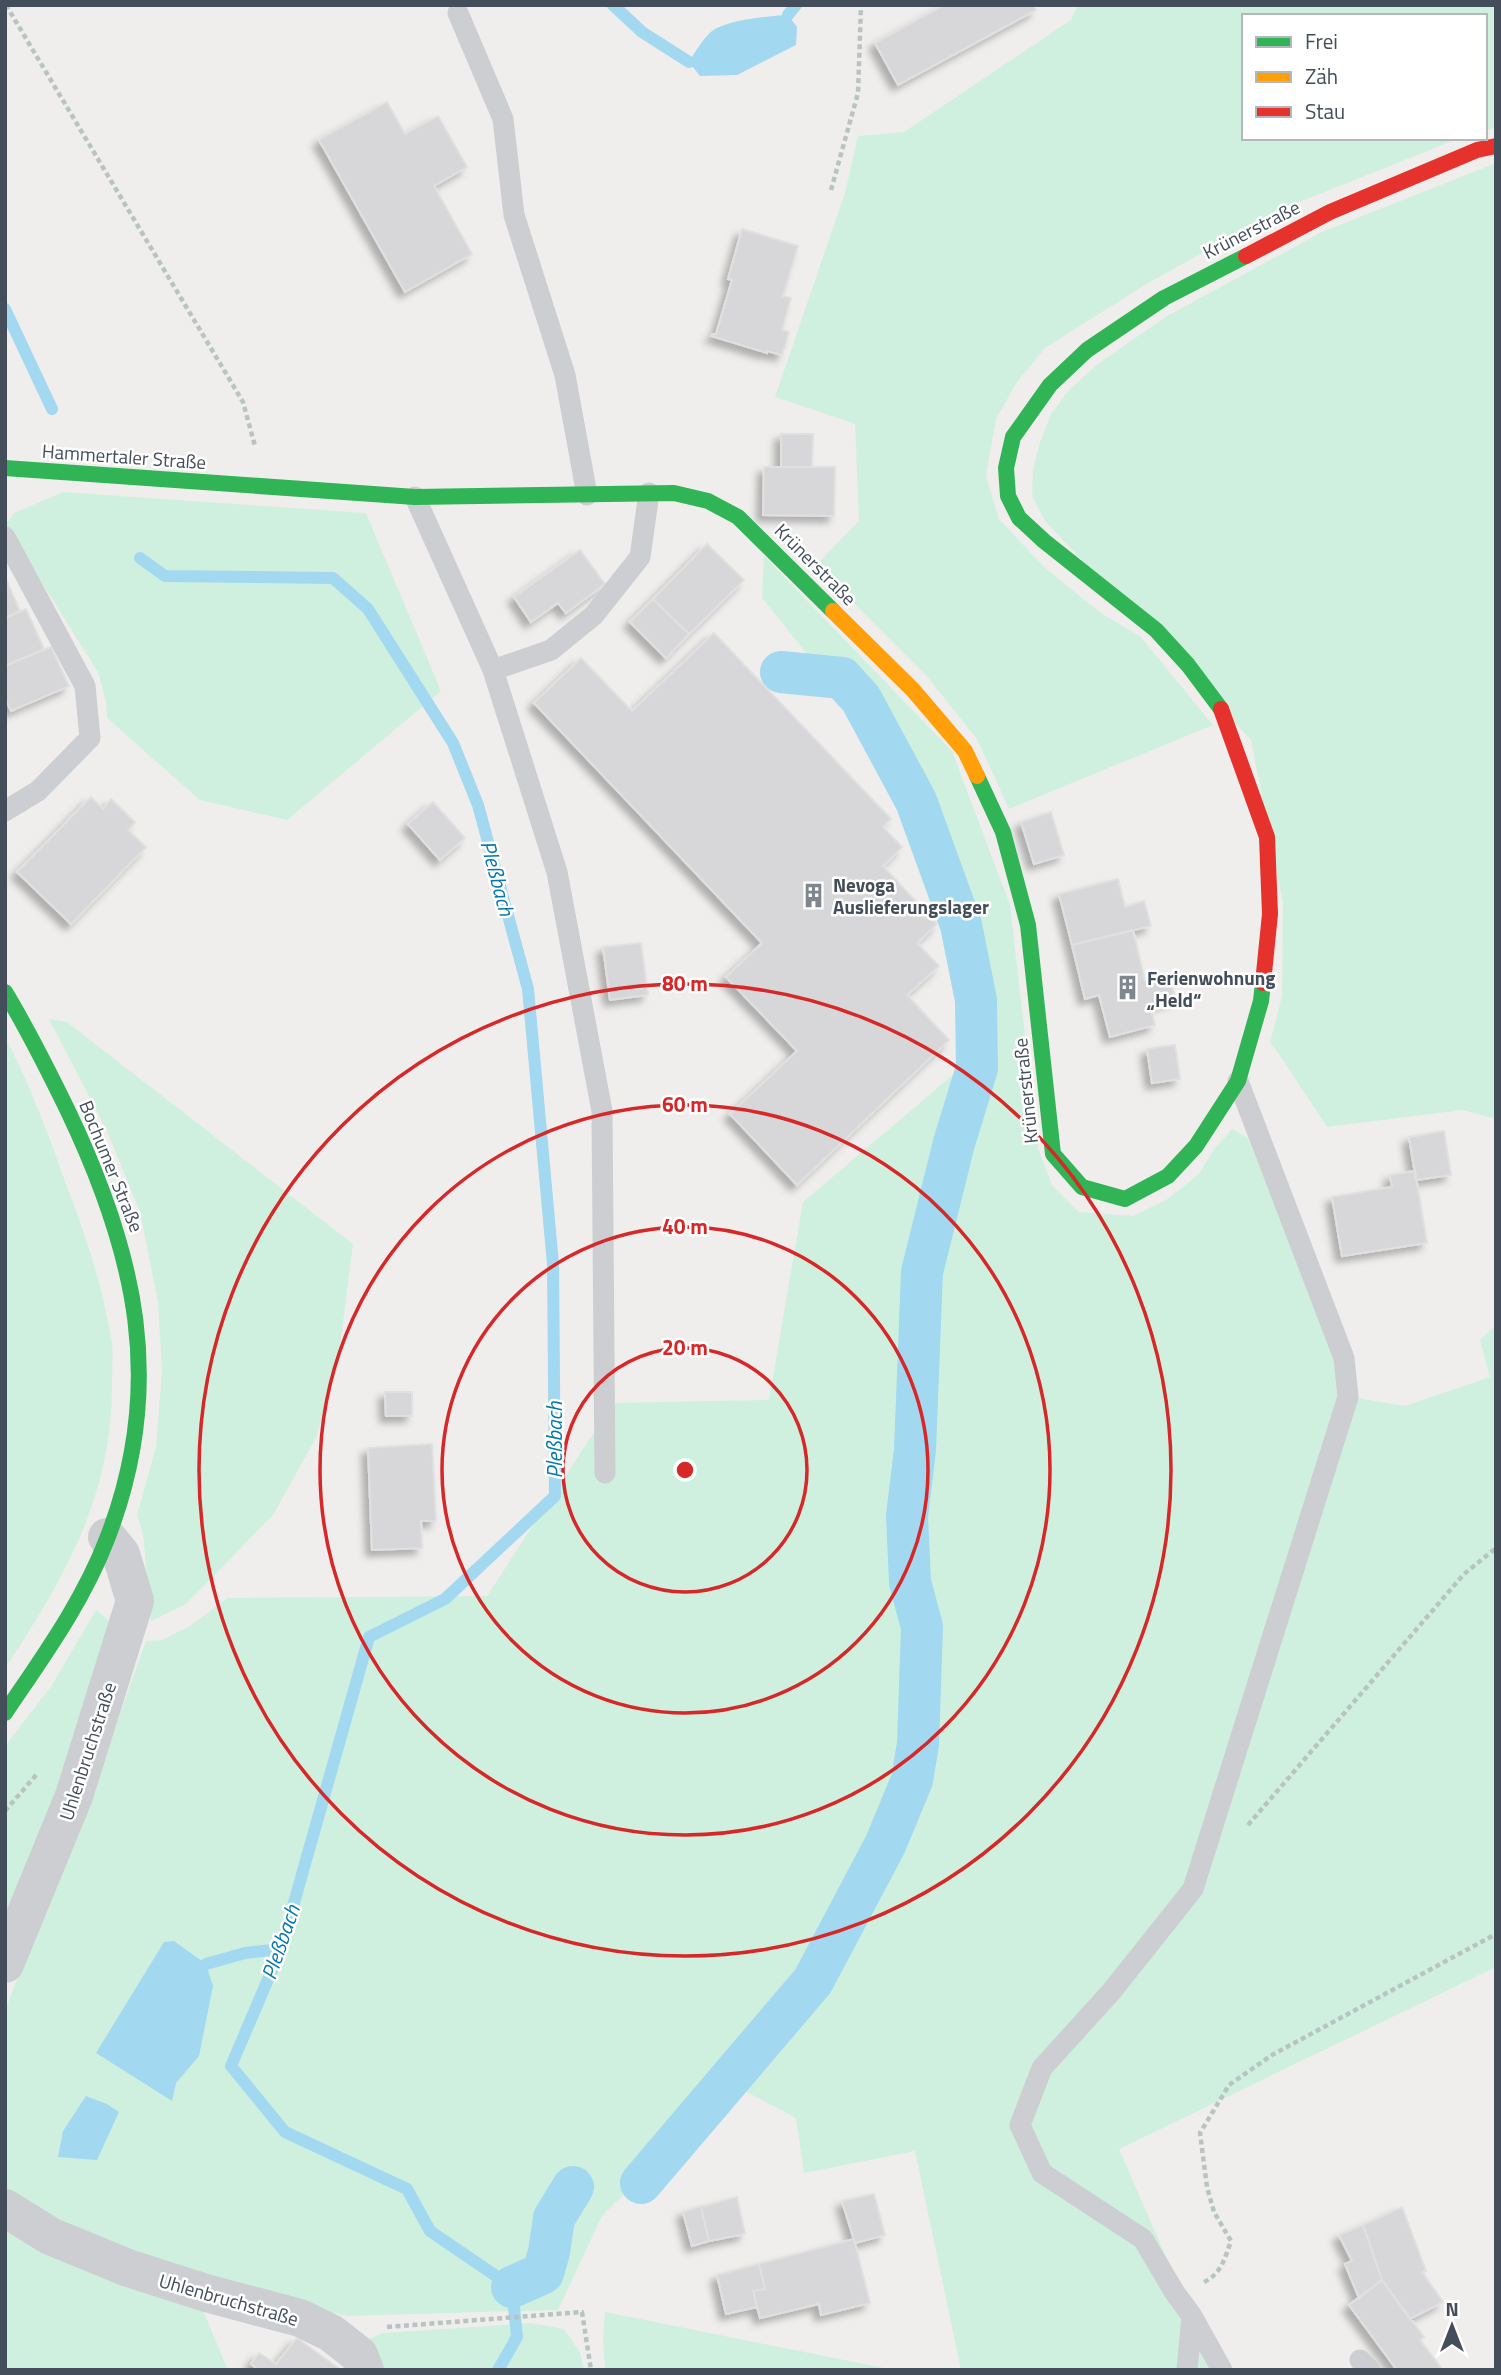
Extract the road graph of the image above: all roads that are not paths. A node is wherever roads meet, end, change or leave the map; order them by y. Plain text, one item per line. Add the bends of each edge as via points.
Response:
1 (458, 13) dead end
2 (1496, 146) edge
3 (5, 468) edge
4 (239, 486) joint
5 (649, 493) junction
6 (587, 495) junction
7 (415, 497) junction
8 (5, 537) edge
9 (493, 670) junction
10 (5, 811) edge
11 (5, 992) edge
12 (1238, 1081) junction
13 (605, 1473) dead end
14 (107, 1537) junction
15 (5, 1713) edge
16 (5, 1964) edge
17 (5, 2208) edge
18 (1192, 2316) junction
19 (365, 2370) edge
20 (1187, 2370) edge
21 (1222, 2370) edge

1 - 6 lane via 503,119 514,215 565,375
2 - 12 street, Krünerstraße via 1330,212 1164,298 1087,350 1050,385 1013,437 1006,468 1008,496 1019,518 1156,630 1221,709 1244,769 1267,836 1270,914 1261,1001
3 - 4 street, Hammertaler Straße
4 - 7 street, Krünerstraße
5 - 6 street, Krünerstraße
5 - 9 lane via 640,557 594,615 551,650
5 - 12 street, Krünerstraße via 708,501 738,517 913,690 965,751 1003,832 1028,925 1053,1154 1082,1187 1125,1199 1168,1176 1196,1146
6 - 7 street, Krünerstraße
7 - 9 lane
8 - 10 lane via 85,686 90,738 38,790
9 - 13 lane via 557,872 602,1111
11 - 14 street, Bochumer Straße via 86,1149 120,1237 131,1282 141,1362 138,1419 127,1481
12 - 18 lane via 1344,1358 1348,1397 1193,1889 1111,1992 1042,2068 1020,2125 1042,2173 1143,2239
14 - 15 street, Bochumer Straße via 66,1621
14 - 16 street, Uhlenbruchstraße via 121,1554 135,1601 74,1796
17 - 19 street, Uhlenbruchstraße via 50,2236 128,2269 300,2318 331,2333 359,2355
18 - 20 lane
18 - 21 lane

